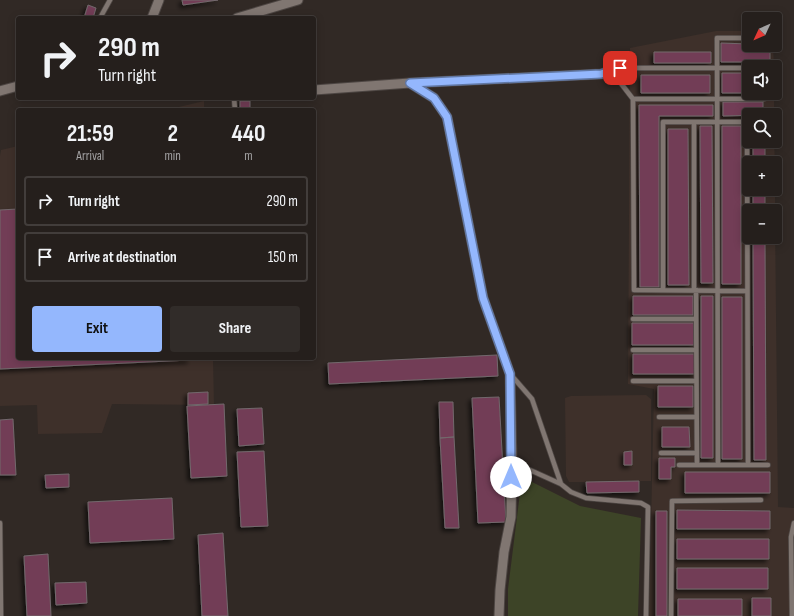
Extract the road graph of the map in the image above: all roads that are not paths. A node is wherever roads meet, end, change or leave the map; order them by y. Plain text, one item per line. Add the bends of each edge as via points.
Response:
1 (110, 0) edge
2 (159, 0) edge
3 (298, 0) edge
4 (101, 16) edge
5 (153, 16) edge
6 (244, 16) edge
7 (742, 38) edge
8 (620, 68) joint
9 (717, 68) junction
10 (742, 68) edge
11 (601, 74) junction
12 (410, 83) junction
13 (16, 87) edge
14 (316, 90) edge
15 (0, 91) edge
16 (634, 99) junction
17 (717, 99) junction
18 (742, 99) edge
19 (694, 122) junction
20 (717, 122) junction
21 (742, 122) edge
22 (748, 148) edge
23 (663, 290) junction
24 (695, 290) junction
25 (717, 290) junction
26 (747, 290) junction
27 (633, 319) dead end
28 (696, 319) junction
29 (633, 350) dead end
30 (696, 350) junction
31 (510, 374) junction
32 (633, 381) dead end
33 (696, 381) junction
34 (659, 417) dead end
35 (696, 417) junction
36 (661, 452) dead end
37 (696, 453) junction
38 (512, 463) junction
39 (679, 465) dead end
40 (696, 465) junction
41 (718, 465) junction
42 (748, 465) junction
43 (768, 465) dead end
44 (561, 484) junction
45 (761, 500) dead end
46 (0, 523) edge
47 (794, 523) edge
48 (1, 616) edge
49 (499, 616) edge
50 (646, 616) edge
51 (671, 616) edge
52 (792, 616) edge

1 - 4 lane
2 - 5 street
3 - 6 street
7 - 9 lane via 717,38
8 - 9 lane
8 - 11 street
9 - 10 lane
9 - 17 lane
11 - 12 street
11 - 16 lane via 616,77
12 - 14 street
12 - 31 street via 434,98 447,117 483,298
13 - 15 street
16 - 17 lane
16 - 23 lane via 634,290
17 - 18 lane
17 - 20 lane
19 - 20 lane
19 - 23 lane via 663,122
19 - 24 lane
20 - 21 lane
20 - 25 lane
22 - 26 lane
23 - 24 lane
24 - 25 lane
24 - 28 lane
25 - 26 lane
25 - 41 lane
26 - 42 lane
27 - 28 lane
28 - 30 lane
29 - 30 lane
30 - 33 lane
31 - 38 street
31 - 44 lane via 532,399
32 - 33 lane
33 - 35 lane
34 - 35 lane
35 - 37 lane
36 - 37 lane
37 - 40 lane
38 - 44 lane
38 - 49 street via 510,517 504,552
39 - 40 lane
40 - 41 lane
41 - 42 lane
42 - 43 lane
44 - 50 lane via 571,492 586,498 641,503 648,507
45 - 51 lane via 672,500
46 - 48 lane
47 - 52 lane via 791,537

